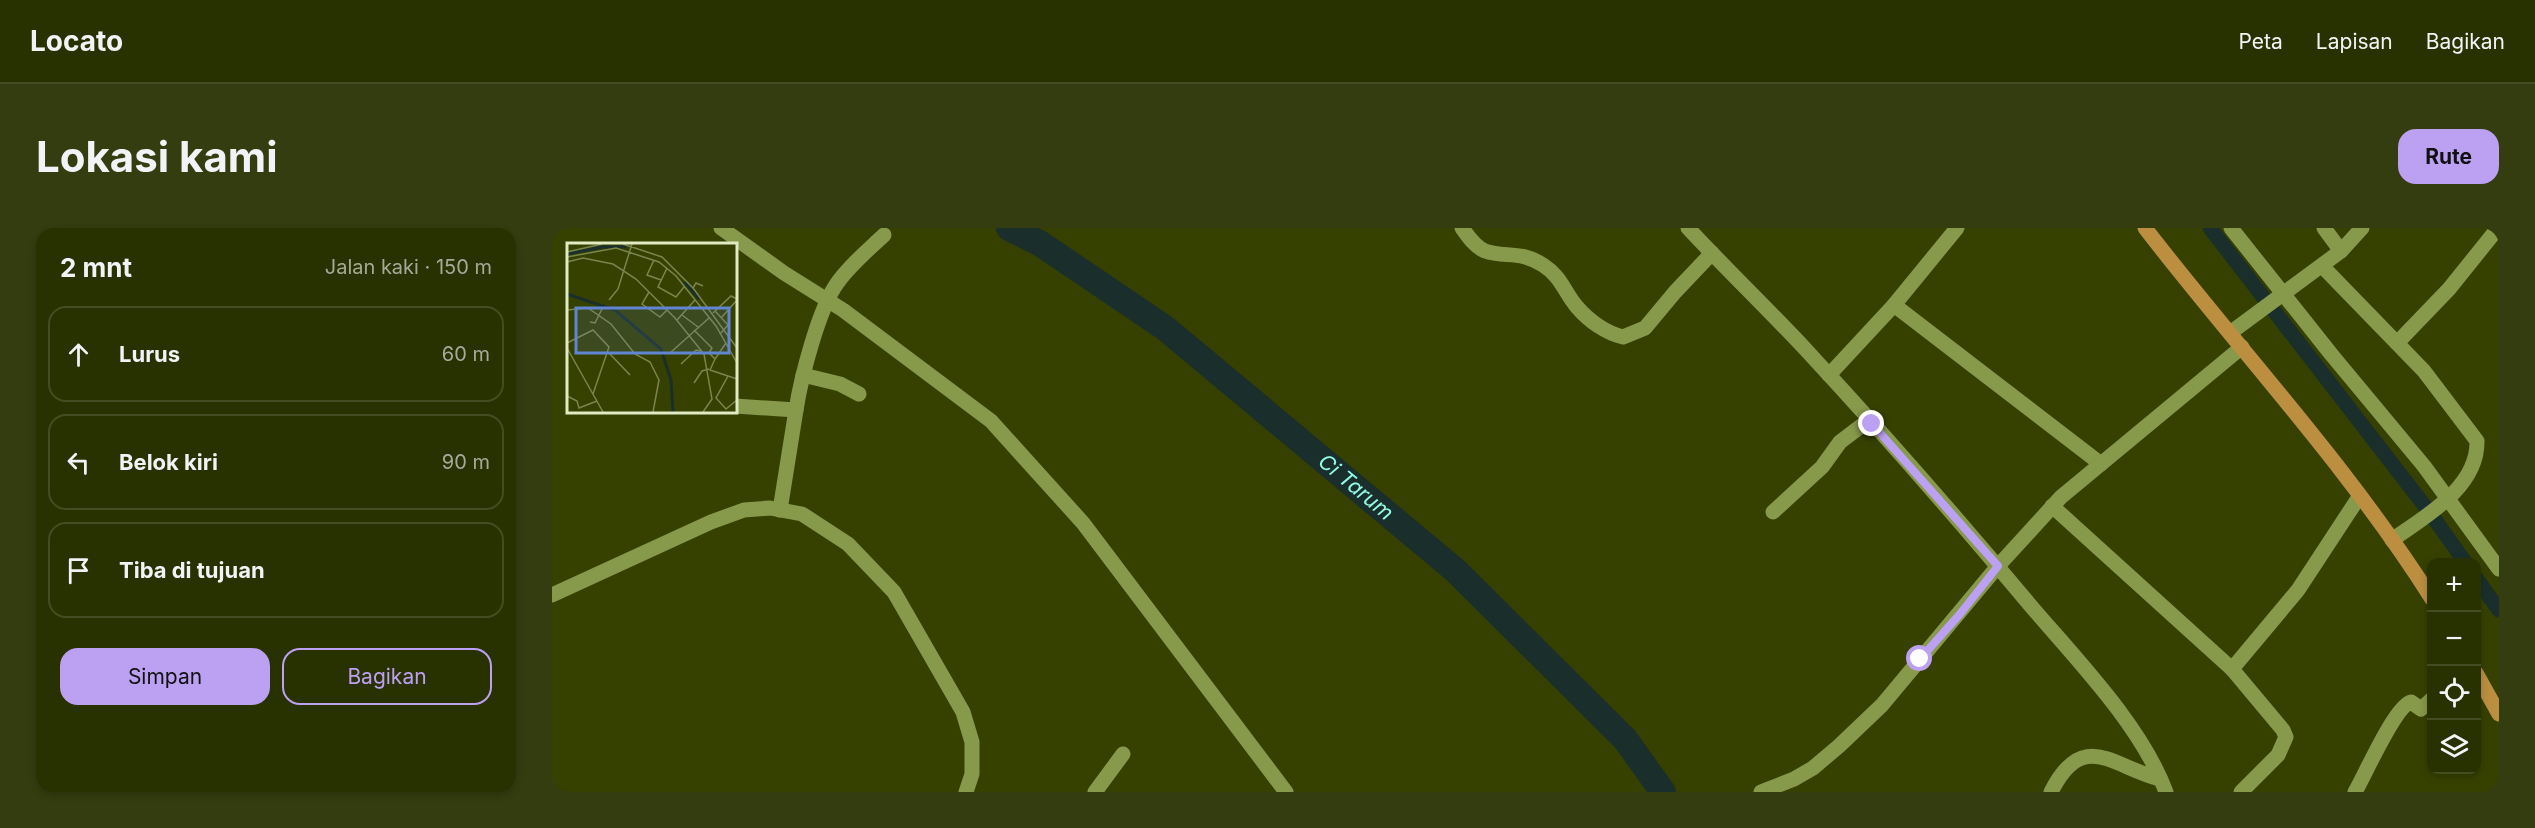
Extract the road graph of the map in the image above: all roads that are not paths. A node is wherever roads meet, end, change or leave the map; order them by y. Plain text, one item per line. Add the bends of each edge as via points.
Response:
1 (721, 228) edge
2 (1462, 228) edge
3 (1688, 228) edge
4 (1957, 228) edge
5 (2145, 228) edge
6 (2231, 228) edge
7 (2324, 228) edge
8 (2362, 228) edge
9 (2498, 228) edge
10 (884, 235) dead end
11 (2341, 251) junction
12 (1712, 253) junction
13 (2322, 266) junction
14 (2278, 296) junction
15 (828, 300) junction
16 (1894, 305) junction
17 (2237, 328) junction
18 (2397, 343) junction
19 (2242, 347) junction
20 (803, 375) junction
21 (1828, 375) junction
22 (859, 394) dead end
23 (736, 406) edge
24 (796, 410) junction
25 (1869, 420) junction
26 (2101, 464) junction
27 (2359, 497) junction
28 (2444, 504) junction
29 (2052, 506) junction
30 (780, 510) junction
31 (1773, 512) dead end
32 (2392, 540) junction
33 (1998, 566) junction
34 (2499, 569) edge
35 (2427, 592) edge
36 (552, 595) edge
37 (2232, 669) junction
38 (2481, 682) edge
39 (2427, 704) edge
40 (2499, 714) edge
41 (1123, 754) dead end
42 (2163, 785) edge
43 (966, 792) edge
44 (1095, 792) edge
45 (1286, 792) edge
46 (1761, 792) edge
47 (2051, 792) edge
48 (2241, 792) edge
49 (2355, 792) edge

1 - 15 street
2 - 12 street via 1484,250 1514,253 1542,264 1562,282 1576,307 1603,329 1623,337 1645,328
3 - 12 street
4 - 16 street
5 - 17 main road
6 - 14 street
7 - 11 street
8 - 11 street
9 - 18 street via 2449,289
10 - 15 street via 837,283
11 - 13 street
12 - 21 street
13 - 14 street
13 - 18 street
14 - 17 street
14 - 28 street
15 - 20 street
15 - 45 street via 991,422 1022,454 1083,523
16 - 21 street
16 - 26 street
17 - 19 main road
18 - 28 street via 2424,371 2477,441 2473,461 2461,484
19 - 26 street
19 - 27 main road
20 - 22 street via 840,384
20 - 24 street
21 - 25 street
23 - 24 street
24 - 30 street
25 - 31 street via 1840,442 1822,467
25 - 33 street
26 - 29 street
27 - 32 main road
27 - 37 street via 2298,590
28 - 32 street
28 - 34 street
29 - 33 street
29 - 37 street
30 - 36 street via 744,510 722,518
30 - 43 street via 802,513 848,544 894,592 963,712 972,742 972,774
32 - 35 main road
33 - 42 street via 2126,723
33 - 46 street via 1864,723 1813,768
37 - 48 street via 2286,737 2278,755
38 - 40 main road
39 - 49 street via 2421,709 2411,702 2405,705
41 - 44 street
42 - 47 street via 2108,758 2089,756 2065,769

